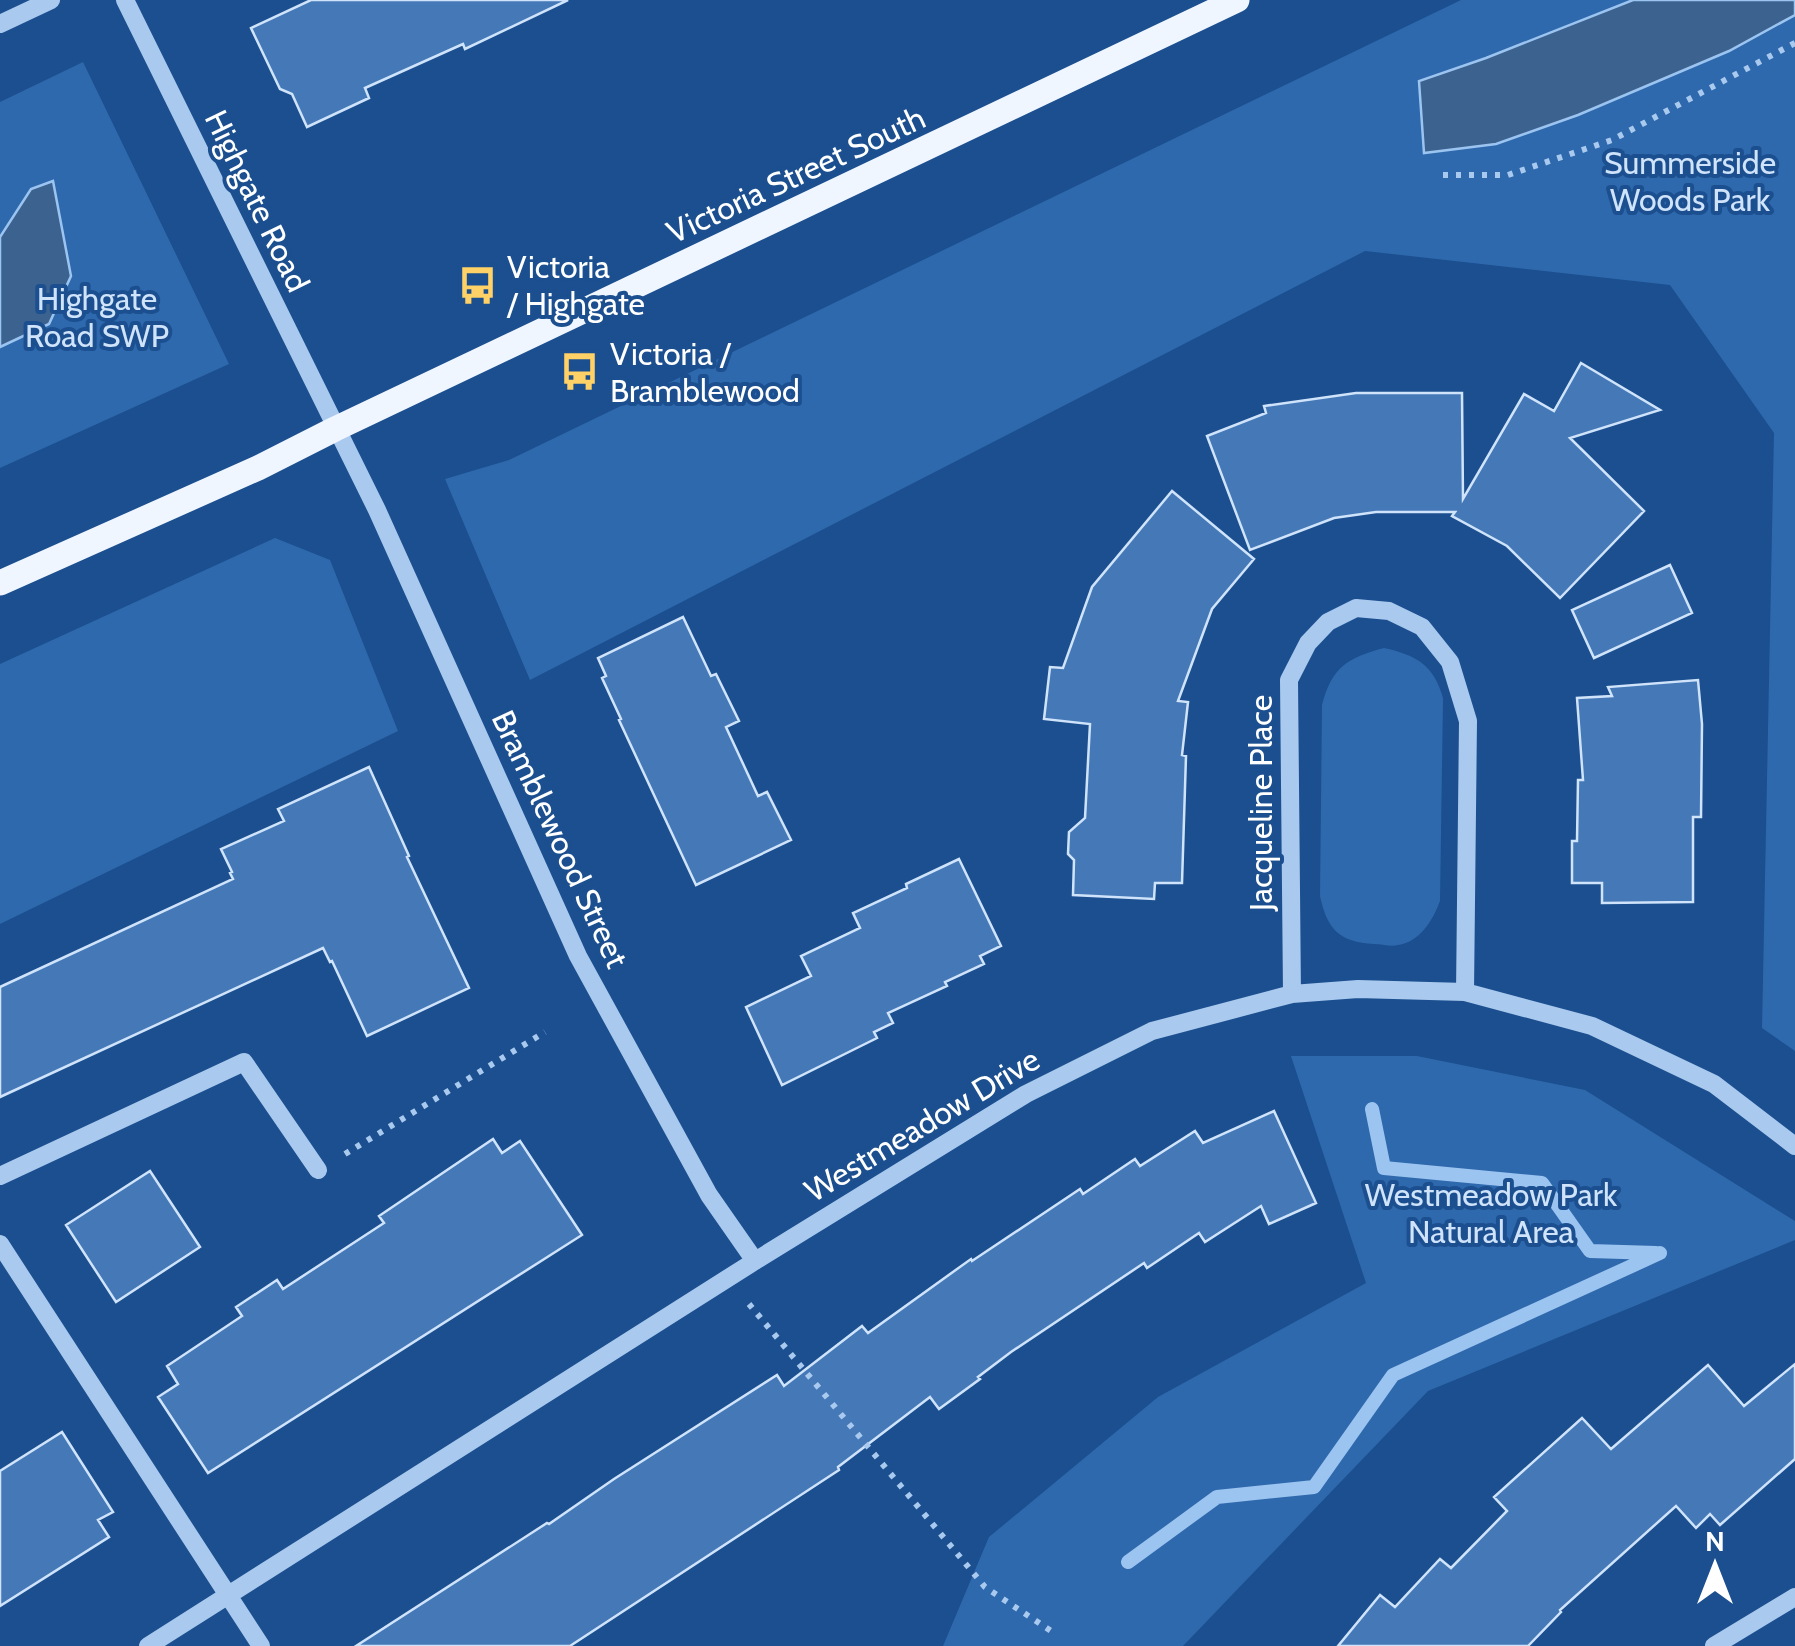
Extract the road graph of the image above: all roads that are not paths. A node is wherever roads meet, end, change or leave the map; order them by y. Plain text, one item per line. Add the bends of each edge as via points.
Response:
1 (51, 0) edge
2 (125, 0) edge
3 (1237, 0) edge
4 (0, 24) edge
5 (335, 429) junction
6 (0, 583) edge
7 (1465, 992) junction
8 (1292, 994) junction
9 (1795, 1146) edge
10 (318, 1170) road end
11 (0, 1176) edge
12 (0, 1244) edge
13 (756, 1261) junction
14 (227, 1596) junction
15 (1795, 1597) edge
16 (148, 1646) edge
17 (262, 1646) edge
18 (1714, 1646) edge

1 - 4 street
2 - 5 street, Highgate Road
3 - 5 main road, Victoria Street South
5 - 6 main road, Victoria Street South
5 - 13 street, Bramblewood Street via 578,956 709,1195
7 - 8 street, Westmeadow Drive via 1358,988
7 - 8 street, Jacqueline Place via 1468,721 1450,662 1422,627 1389,610 1356,608 1328,622 1289,680
7 - 9 street, Westmeadow Drive via 1592,1026 1714,1084
8 - 13 street, Westmeadow Drive via 1152,1031 1026,1094
10 - 11 street via 244,1062
12 - 14 street
13 - 14 street, Westmeadow Drive
14 - 16 street, Westmeadow Drive
14 - 17 street
15 - 18 street

